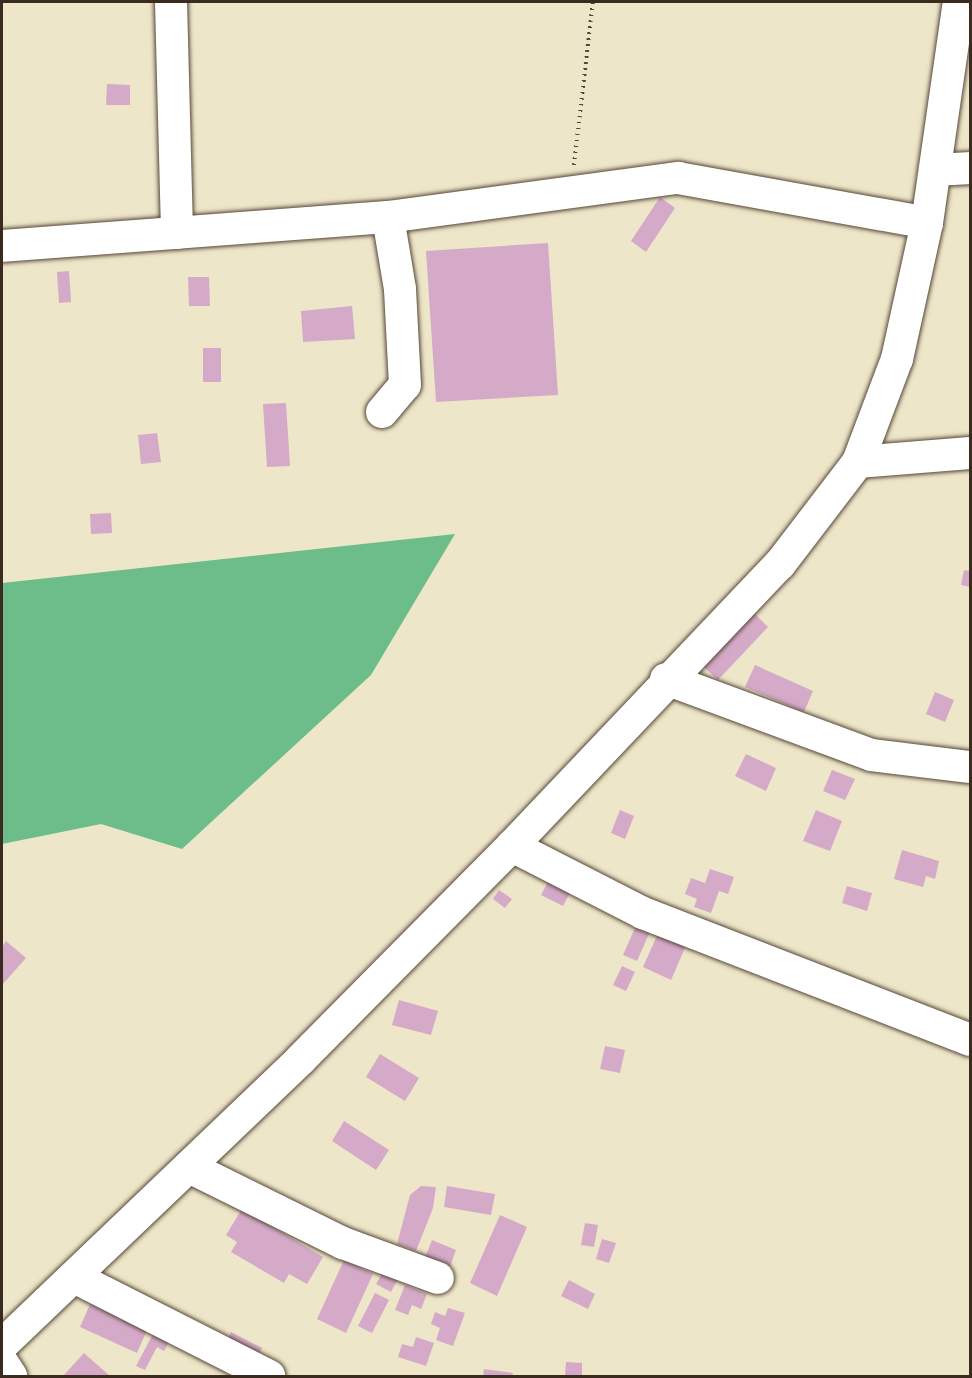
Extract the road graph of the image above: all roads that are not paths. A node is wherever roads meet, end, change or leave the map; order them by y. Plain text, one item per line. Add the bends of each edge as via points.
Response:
1 (171, 2) edge
2 (959, 2) edge
3 (970, 168) edge
4 (935, 170) junction
5 (388, 217) junction
6 (927, 223) junction
7 (177, 233) junction
8 (2, 246) edge
9 (382, 412) dead end
10 (970, 453) edge
11 (858, 462) junction
12 (666, 679) junction
13 (970, 767) edge
14 (512, 846) junction
15 (970, 1040) edge
16 (189, 1167) junction
17 (74, 1277) junction
18 (438, 1278) dead end
19 (2, 1345) edge
20 (2, 1362) edge
21 (11, 1377) edge
22 (269, 1377) edge

1 - 7 street
2 - 4 street
3 - 4 street
4 - 6 street
5 - 6 street via 678,178
5 - 7 street
5 - 9 street via 400,289 405,385
6 - 11 street via 897,359
7 - 8 street
10 - 11 street
11 - 12 street via 780,564
12 - 13 street via 871,754
12 - 14 street
14 - 15 street via 643,913
14 - 16 street
16 - 17 street
16 - 18 street via 343,1243
17 - 19 street
17 - 22 street
20 - 21 street

